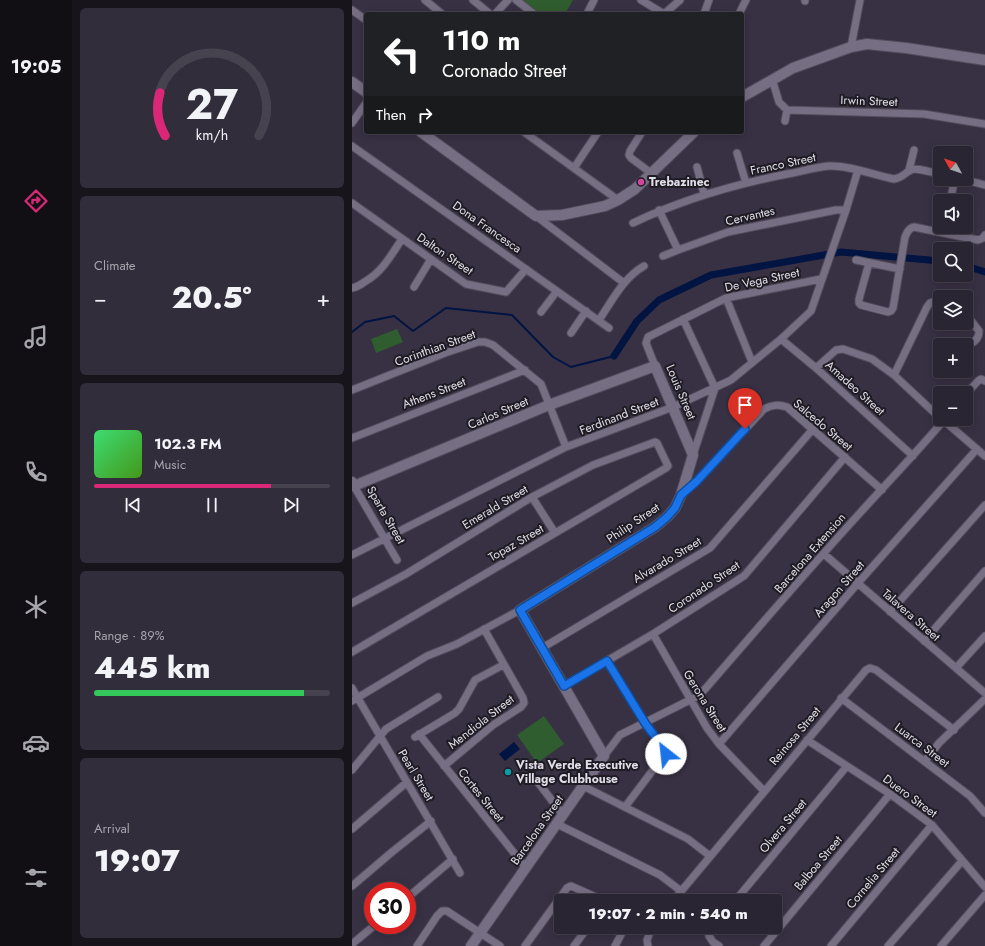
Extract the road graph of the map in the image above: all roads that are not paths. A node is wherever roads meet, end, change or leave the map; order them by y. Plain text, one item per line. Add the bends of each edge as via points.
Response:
1 (425, 0) edge
2 (473, 0) edge
3 (508, 0) edge
4 (516, 0) edge
5 (594, 0) edge
6 (641, 0) edge
7 (680, 0) edge
8 (700, 0) edge
9 (746, 0) edge
10 (860, 0) edge
11 (709, 1) edge
12 (652, 3) edge
13 (352, 10) edge
14 (433, 11) edge
15 (488, 12) edge
16 (496, 12) edge
17 (531, 12) edge
18 (588, 12) edge
19 (662, 12) edge
20 (666, 12) edge
21 (705, 12) edge
22 (740, 12) edge
23 (364, 19) edge
24 (852, 47) junction
25 (985, 60) edge
26 (772, 79) junction
27 (352, 82) edge
28 (364, 91) edge
29 (744, 96) edge
30 (364, 106) edge
31 (786, 110) junction
32 (785, 121) dead end
33 (352, 123) edge
34 (985, 124) edge
35 (424, 134) edge
36 (527, 134) edge
37 (597, 134) edge
38 (641, 134) edge
39 (691, 134) edge
40 (352, 146) edge
41 (914, 150) dead end
42 (738, 153) dead end
43 (697, 167) dead end
44 (574, 168) junction
45 (858, 170) junction
46 (910, 170) junction
47 (651, 173) junction
48 (933, 173) edge
49 (973, 182) edge
50 (746, 183) junction
51 (985, 185) edge
52 (704, 194) junction
53 (618, 200) junction
54 (352, 203) edge
55 (660, 210) junction
56 (846, 210) junction
57 (536, 216) junction
58 (633, 223) dead end
59 (933, 229) edge
60 (958, 234) edge
61 (985, 235) edge
62 (402, 238) junction
63 (678, 250) junction
64 (663, 256) dead end
65 (431, 259) junction
66 (856, 260) dead end
67 (869, 263) junction
68 (644, 266) dead end
69 (901, 266) junction
70 (526, 269) junction
71 (821, 279) junction
72 (624, 283) junction
73 (414, 287) dead end
74 (352, 288) edge
75 (557, 290) junction
76 (726, 298) junction
77 (933, 302) edge
78 (586, 311) junction
79 (542, 312) dead end
80 (683, 319) junction
81 (599, 320) junction
82 (973, 323) edge
83 (608, 328) dead end
84 (571, 334) dead end
85 (781, 339) junction
86 (646, 340) joint
87 (973, 342) edge
88 (752, 362) junction
89 (655, 366) junction
90 (816, 368) junction
91 (525, 370) junction
92 (894, 375) junction
93 (985, 381) edge
94 (973, 386) edge
95 (715, 388) junction
96 (352, 390) edge
97 (549, 405) junction
98 (673, 407) junction
99 (933, 410) edge
100 (937, 426) edge
101 (951, 426) edge
102 (813, 429) junction
103 (352, 438) edge
104 (656, 442) joint
105 (566, 447) junction
106 (977, 449) junction
107 (693, 455) junction
108 (913, 456) junction
109 (985, 456) edge
110 (845, 457) junction
111 (353, 485) edge
112 (882, 490) junction
113 (681, 495) junction
114 (532, 496) junction
115 (985, 504) edge
116 (555, 533) junction
117 (384, 537) junction
118 (824, 554) junction
119 (352, 555) edge
120 (397, 560) dead end
121 (985, 572) edge
122 (858, 584) junction
123 (352, 603) edge
124 (520, 610) junction
125 (890, 612) junction
126 (484, 629) junction
127 (652, 634) junction
128 (985, 636) edge
129 (924, 640) junction
130 (542, 648) junction
131 (352, 652) edge
132 (607, 661) junction
133 (503, 664) junction
134 (956, 668) junction
135 (564, 686) junction
136 (352, 688) edge
137 (985, 693) edge
138 (438, 697) dead end
139 (842, 698) junction
140 (355, 699) edge
141 (690, 699) junction
142 (985, 699) edge
143 (645, 723) junction
144 (954, 730) junction
145 (380, 736) junction
146 (806, 740) junction
147 (719, 744) junction
148 (604, 756) junction
149 (925, 761) junction
150 (444, 766) junction
151 (848, 766) junction
152 (352, 770) edge
153 (537, 781) dead end
154 (407, 782) junction
155 (583, 786) junction
156 (764, 790) junction
157 (890, 794) junction
158 (625, 807) junction
159 (985, 813) edge
160 (560, 820) junction
161 (431, 821) junction
162 (932, 825) junction
163 (352, 829) edge
164 (710, 856) junction
165 (453, 859) junction
166 (962, 861) junction
167 (526, 868) junction
168 (460, 873) dead end
169 (352, 886) edge
170 (985, 887) edge
171 (416, 890) edge
172 (681, 891) junction
173 (563, 894) edge
174 (589, 894) edge
175 (679, 894) edge
176 (741, 894) edge
177 (985, 895) edge
178 (554, 906) edge
179 (480, 933) junction
180 (364, 934) edge
181 (583, 934) edge
182 (621, 934) edge
183 (648, 934) edge
184 (710, 934) edge
185 (352, 944) edge
186 (417, 946) edge
187 (471, 946) edge
188 (500, 946) edge
189 (525, 946) edge
190 (574, 946) edge
191 (615, 946) edge
192 (648, 946) edge
193 (719, 946) edge
194 (764, 946) edge
195 (831, 946) edge
196 (888, 946) edge
197 (941, 946) edge

1 - 14 street
2 - 15 street
3 - 16 street
4 - 17 street
5 - 18 street
6 - 12 street
7 - 20 street
8 - 11 street
9 - 22 street
10 - 24 street
11 - 21 street
12 - 19 street
13 - 23 street
24 - 25 street via 879,44
24 - 26 street via 793,68
26 - 29 street
26 - 31 street via 779,102
27 - 28 street
30 - 33 street
31 - 32 street
31 - 34 street, Irwin Street via 924,114
35 - 57 street
36 - 44 street
37 - 44 street
38 - 47 street via 629,155
39 - 47 street
40 - 70 street, Dona Francesca
41 - 46 street
42 - 50 street
43 - 52 street
44 - 53 street
45 - 46 street, Franco Street via 894,179 900,178
45 - 50 street, Franco Street via 828,166
45 - 56 street, Ferdinand Street
46 - 48 street
47 - 53 street via 635,189
49 - 51 street
50 - 52 street, Franco Street
52 - 55 street, Franco Street
53 - 57 street via 605,206 562,216
54 - 62 street, Dalton Street
55 - 58 street, Franco Street
55 - 63 street
56 - 63 street, Cervantes via 728,232
56 - 71 street, Ferdinand Street
57 - 72 street
59 - 69 street via 910,228 906,233
60 - 61 street via 978,240
62 - 65 street, Dalton Street
62 - 74 street via 376,275
63 - 64 street, Cervantes
65 - 70 street, Dalton Street via 466,284 504,292 508,291
65 - 73 street
66 - 67 street
67 - 69 street
67 - 69 street via 858,303 888,312 893,308
68 - 72 street via 635,271
70 - 75 street, Dona Francesca
71 - 76 street, De Vega Street
71 - 85 street, Ferdinand Street via 811,311
72 - 81 street
75 - 78 street, Dona Francesca
75 - 79 street
76 - 80 street, De Vega Street
76 - 88 street
77 - 92 street via 927,307
78 - 81 street, Dona Francesca
78 - 84 street
80 - 86 street, De Vega Street
80 - 95 street
81 - 83 street, Dona Francesca
82 - 87 street via 979,331
85 - 88 street, Ferdinand Street
85 - 90 street, Amadeo Street
86 - 89 street, Louis Street
88 - 95 street, Ferdinand Street via 731,380
89 - 97 street, Carlos Street
89 - 98 street, Louis Street
90 - 92 street via 836,350 844,349 872,359
90 - 108 street, Amadeo Street
91 - 96 street, Corinthian Street via 494,345 478,342
91 - 97 street, Corinthian Street via 541,384
91 - 103 street, Athens Street
92 - 99 street
93 - 94 street via 981,379
95 - 98 street, Ferdinand Street
95 - 107 street, Philip Street
97 - 105 street, Corinthian Street
97 - 111 street, Carlos Street
98 - 105 street, Ferdinand Street
98 - 107 street, Louis Street
100 - 108 street, Barcelona Extension
101 - 106 street
102 - 110 street, Salcedo Street
102 - 113 street, Salcedo Street via 787,407 769,406
102 - 130 street, Alvarado Street via 710,548
104 - 114 street, Emerald Street via 592,465
104 - 116 street, Topaz Street via 668,466 666,468
105 - 117 street, Ferdinand Street
106 - 109 street
106 - 122 street, Aragon Street
107 - 113 street, Philip Street
108 - 112 street, Barcelona Extension
110 - 112 street, Salcedo Street
110 - 127 street, Coronado Street via 744,576
111 - 117 street, Sparta Street
112 - 118 street, Barcelona Extension
113 - 124 street, Philip Street via 675,508 655,527
114 - 116 street
114 - 123 street, Emerald Street via 406,574
115 - 125 street
116 - 131 street, Topaz Street
117 - 119 street, Ferdinand Street
117 - 120 street, Sparta Street
118 - 122 street, Talavera Street
118 - 141 street, Barcelona Extension via 706,688 698,696
121 - 129 street
122 - 125 street, Talavera Street
122 - 147 street, Aragon Street
124 - 126 street, Philip Street
124 - 130 street
125 - 129 street, Talavera Street
126 - 133 street, Mendiola Street
126 - 140 street, Philip Street via 427,656
127 - 132 street, Coronado Street
127 - 141 street, Gerona Street
128 - 134 street
129 - 134 street, Talavera Street
130 - 135 street
132 - 135 street, Coronado Street
132 - 143 street
133 - 150 street, Mendiola Street via 524,703
133 - 150 street, Cortes Street via 475,680 455,713 417,735
134 - 137 street, Talavera Street
135 - 148 street
136 - 140 street, Pearl Street
138 - 145 street via 386,729
139 - 144 street, Reinosa Street via 870,668
139 - 146 street, Reinosa Street
139 - 149 street, Luarca Street
140 - 145 street, Pearl Street
141 - 143 street, Barcelona Street
141 - 147 street, Gerona Street via 706,728
142 - 144 street
143 - 148 street, Barcelona Street via 620,735
143 - 158 street via 666,754
144 - 149 street via 939,743
145 - 152 street
145 - 154 street, Pearl Street
146 - 151 street, Duero Street
146 - 156 street, Reinosa Street
147 - 156 street, Gerona Street
148 - 155 street, Barcelona Street
149 - 159 street, Luarca Street via 970,796
150 - 167 street, Cortes Street
151 - 157 street, Duero Street
151 - 176 street, Olvera Street
153 - 160 street
154 - 161 street, Pearl Street
154 - 163 street
155 - 158 street
155 - 160 street, Barcelona Street
156 - 164 street, Reinosa Street
157 - 162 street, Duero Street
157 - 194 street, Balboa Street
158 - 164 street via 688,839
160 - 167 street, Barcelona Street
160 - 172 street via 660,875
161 - 165 street, Pearl Street
161 - 169 street
162 - 166 street, Duero Street
162 - 195 street, Cornelia Street
164 - 172 street, Reinosa Street
165 - 168 street, Pearl Street
165 - 171 street
166 - 170 street, Duero Street
166 - 196 street
167 - 179 street, Barcelona Street
172 - 175 street, Reinosa Street
173 - 174 street via 571,886
177 - 197 street
178 - 189 street
179 - 186 street via 447,911 442,911
179 - 187 street, Barcelona Street
179 - 188 street
180 - 185 street
181 - 190 street
182 - 191 street
183 - 192 street
184 - 193 street via 713,942

